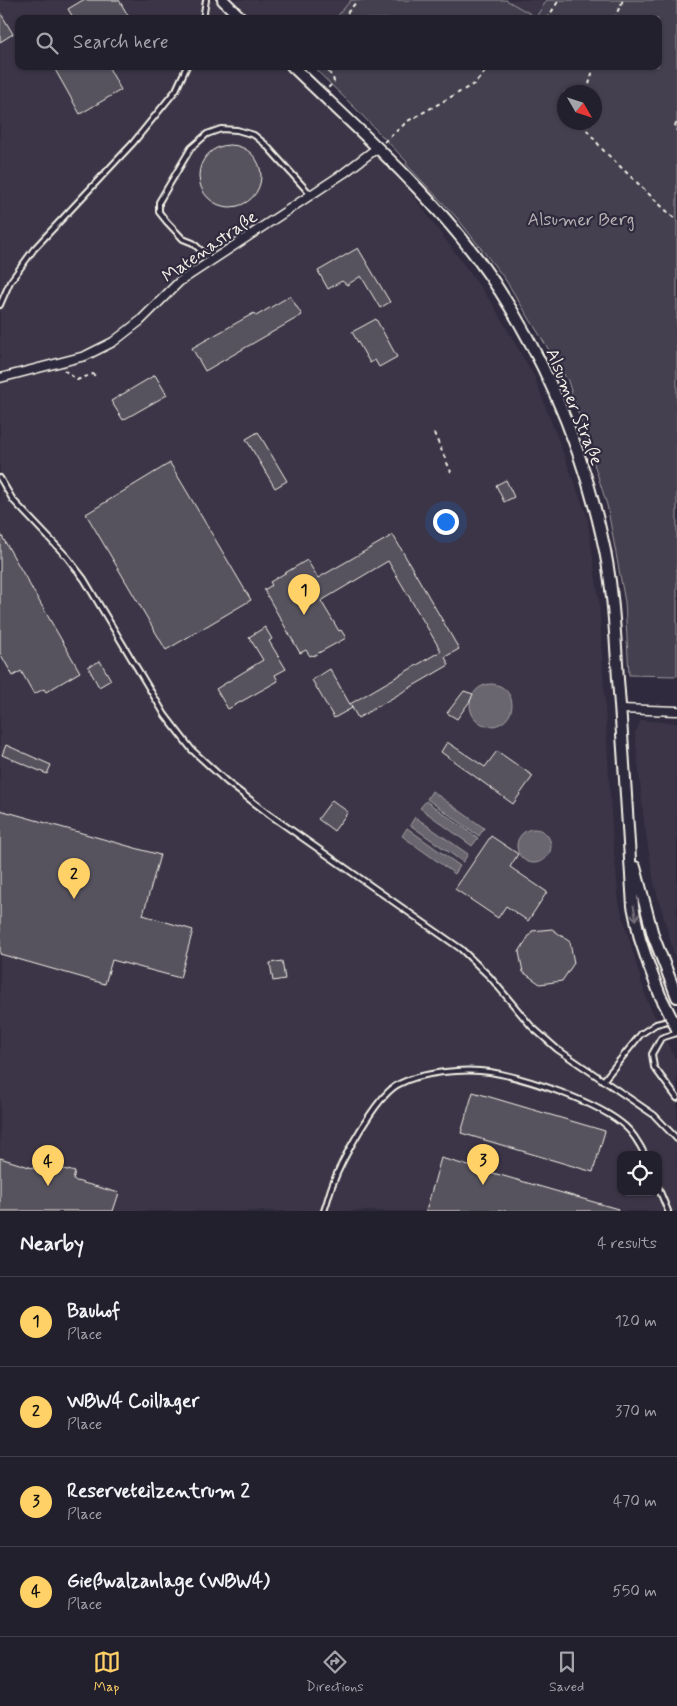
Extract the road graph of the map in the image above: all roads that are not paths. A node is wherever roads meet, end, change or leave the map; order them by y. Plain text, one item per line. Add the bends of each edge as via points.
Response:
1 (206, 0) edge
2 (222, 0) edge
3 (204, 15) edge
4 (238, 15) edge
5 (185, 70) edge
6 (296, 70) edge
7 (377, 148) junction
8 (311, 195) junction
9 (211, 260) junction
10 (0, 306) edge
11 (0, 378) edge
12 (0, 478) edge
13 (620, 709) junction
14 (677, 711) edge
15 (629, 847) junction
16 (677, 996) edge
17 (677, 1019) edge
18 (677, 1031) edge
19 (603, 1081) junction
20 (677, 1098) edge
21 (677, 1139) edge
22 (643, 1151) edge
23 (662, 1196) edge
24 (324, 1211) edge
25 (668, 1211) edge

1 - 3 lane
2 - 4 street
5 - 10 lane via 176,90 133,143 34,249 10,282
6 - 7 street, Alsumer Straße
7 - 8 street, Matenastraße
7 - 13 street, Alsumer Straße via 450,225 498,288 536,354 562,410 575,442 603,539 613,609
8 - 9 street, Matenastraße
8 - 9 lane via 254,135 221,129 207,134 191,148 159,202 159,212 183,239 193,243
9 - 11 street, Matenastraße via 179,282 140,321 113,342 85,356
12 - 19 lane via 14,500 84,579 156,701 192,750 270,816 461,949 531,1026
13 - 14 street
13 - 15 street, Alsumer Straße
15 - 16 street, Alsumer Straße via 653,935
15 -> 18 street, Alsumer Straße, bridge via 633,906 640,939
17 - 19 lane via 656,1024 641,1034
18 - 20 lane via 661,1038 652,1054 654,1067
19 - 21 lane via 654,1115
22 - 24 lane via 621,1122 584,1102 524,1079 488,1072 431,1075 398,1085 384,1095 339,1170
23 - 25 lane

